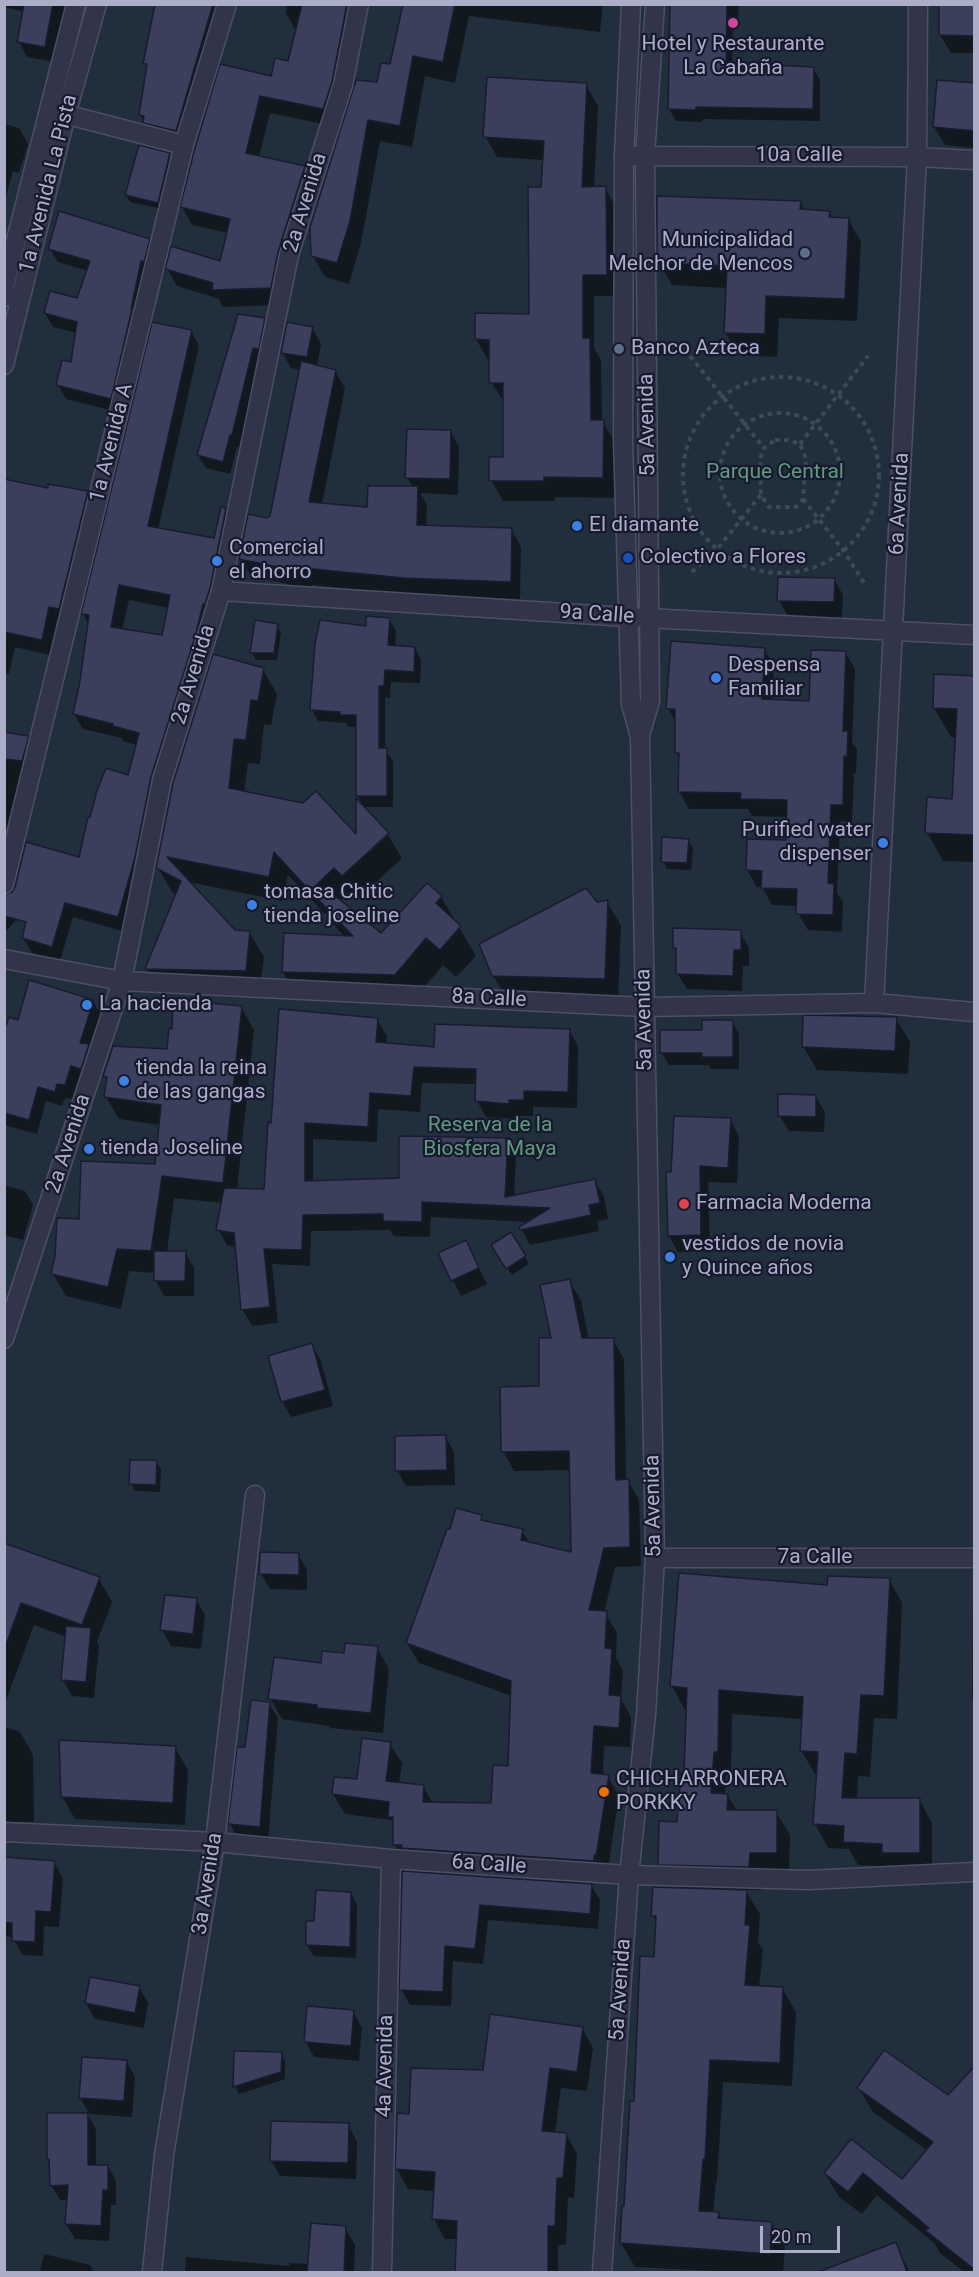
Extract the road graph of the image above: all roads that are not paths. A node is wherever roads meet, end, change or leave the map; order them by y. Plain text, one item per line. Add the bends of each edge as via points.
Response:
1 (76, 4) edge
2 (97, 4) edge
3 (227, 4) edge
4 (359, 4) edge
5 (631, 4) edge
6 (918, 4) edge
7 (650, 5) edge
8 (58, 112) junction
9 (184, 145) junction
10 (624, 156) junction
11 (645, 156) junction
12 (917, 157) junction
13 (975, 160) edge
14 (10, 293) edge
15 (4, 365) edge
16 (220, 591) junction
17 (627, 617) junction
18 (650, 618) junction
19 (894, 631) junction
20 (975, 634) edge
21 (640, 737) junction
22 (4, 884) edge
23 (4, 959) edge
24 (122, 981) junction
25 (874, 1003) junction
26 (644, 1007) junction
27 (975, 1012) edge
28 (4, 1339) edge
29 (255, 1495) dead end
30 (655, 1558) junction
31 (975, 1558) edge
32 (4, 1832) edge
33 (215, 1842) junction
34 (390, 1859) junction
35 (975, 1872) edge
36 (629, 1875) junction
37 (152, 2272) edge
38 (382, 2272) edge
39 (602, 2272) edge

1 - 8 street, 1a Avenida La Pista
2 - 8 street, 1a Avenida La Pista
3 - 9 street, 1a Avenida A
4 - 16 street, 2a Avenida via 343,85 289,255
5 - 10 street, 5a Avenida
6 - 12 street, 6a Avenida
7 - 11 street, 5a Avenida
8 - 9 street
8 - 14 street, 1a Avenida La Pista
9 - 22 street, 1a Avenida A
10 - 11 street, 10a Calle
10 - 17 street, 5a Avenida
11 - 12 street, 10a Calle
11 - 18 street, 5a Avenida
12 - 13 street, 10a Calle
12 - 19 street, 6a Avenida
14 - 15 street, 1a Avenida La Pista
16 - 17 street, 9a Calle
16 - 24 street, 2a Avenida via 162,780
17 - 18 street, 9a Calle
17 - 21 street, 5a Avenida via 631,704
18 - 19 street, 9a Calle
18 - 21 street, 5a Avenida via 650,701
19 - 20 street, 9a Calle
19 - 25 street, 6a Avenida
21 - 26 street, 5a Avenida
23 - 24 street, 8a Calle
24 - 26 street, 8a Calle
24 - 28 street, 2a Avenida
25 - 26 street, 8a Calle
25 - 27 street, 8a Calle
26 - 30 street, 5a Avenida
29 - 33 street, 3a Avenida
30 - 31 street, 7a Calle
30 - 36 street, 5a Avenida
32 - 33 street, 6a Calle
33 - 34 street, 6a Calle
33 - 37 street, 3a Avenida via 164,2155
34 - 36 street, 6a Calle
34 - 38 street, 4a Avenida
35 - 36 street, 6a Calle via 809,1880
36 - 39 street, 5a Avenida

